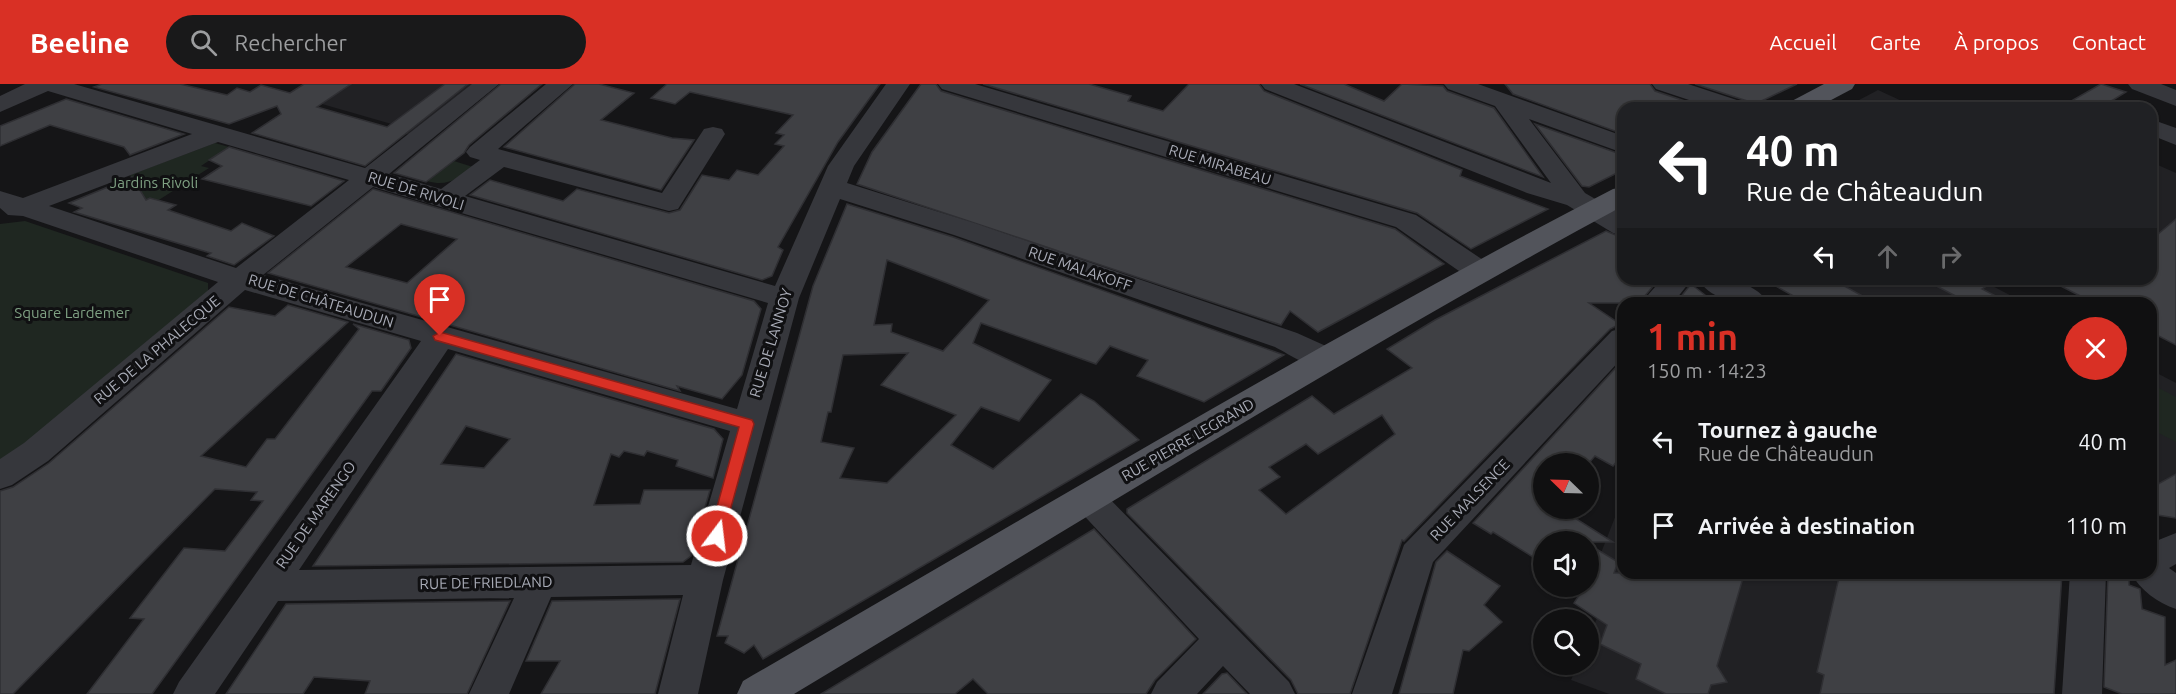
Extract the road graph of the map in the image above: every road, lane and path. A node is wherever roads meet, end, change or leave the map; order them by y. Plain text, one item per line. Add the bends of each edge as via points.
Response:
1 (46, 84) edge
2 (488, 84) edge
3 (561, 84) edge
4 (898, 84) edge
5 (950, 84) edge
6 (1273, 84) edge
7 (1456, 84) edge
8 (1664, 84) edge
9 (2140, 84) edge
10 (1838, 85) edge
11 (1497, 93) edge
12 (2176, 99) edge
13 (1719, 102) edge
14 (1808, 102) edge
15 (0, 105) edge
16 (218, 133) junction
17 (713, 134) dead end
18 (1617, 143) edge
19 (499, 158) junction
20 (369, 177) junction
21 (831, 187) junction
22 (1617, 196) edge
23 (445, 199) junction
24 (1585, 204) junction
25 (8, 207) edge
26 (1617, 223) edge
27 (1479, 271) junction
28 (241, 278) junction
29 (1672, 285) edge
30 (1722, 285) edge
31 (1662, 297) edge
32 (1744, 297) edge
33 (784, 298) junction
34 (440, 336) junction
35 (1617, 344) edge
36 (1326, 359) junction
37 (747, 424) junction
38 (0, 476) edge
39 (1088, 498) junction
40 (2176, 547) edge
41 (2157, 557) edge
42 (2088, 579) edge
43 (2157, 579) edge
44 (705, 580) junction
45 (539, 583) junction
46 (266, 586) junction
47 (2176, 594) edge
48 (1223, 640) junction
49 (193, 694) edge
50 (489, 694) edge
51 (678, 694) edge
52 (758, 694) edge
53 (1171, 694) edge
54 (1275, 694) edge
55 (1372, 694) edge
56 (2082, 694) edge

1 - 15 street
1 - 16 street, RUE DE RIVOLI
2 - 20 street, RUE DE LA PHALECQUE
3 - 19 street via 479,152
4 - 21 street, RUE DE LANNOY via 850,151
5 - 27 street, RUE MIRABEAU via 1406,221
6 - 24 street
7 - 11 street
8 - 13 street
9 - 12 street
10 - 14 main road
11 - 18 street
11 - 24 street
16 - 20 street, RUE DE RIVOLI
16 - 25 street
17 - 19 street via 669,204
19 - 23 street
20 - 23 street, RUE DE RIVOLI
20 - 28 street, RUE DE LA PHALECQUE
21 - 33 street, RUE DE LANNOY
21 - 36 street, RUE MALAKOFF via 1286,340
22 - 24 main road, RUE PIERRE LEGRAND
23 - 33 street, RUE DE RIVOLI
24 - 26 street
24 - 27 main road, RUE PIERRE LEGRAND
25 - 28 street, RUE DE CHÂTEAUDUN
27 - 36 main road, RUE PIERRE LEGRAND
28 - 34 street, RUE DE CHÂTEAUDUN
28 - 38 street, RUE DE LA PHALECQUE via 36,452
29 - 31 street
30 - 32 street
33 - 37 street, RUE DE LANNOY
34 - 37 street, RUE DE CHÂTEAUDUN
34 - 46 street, RUE DE MARENGO
35 - 55 street, RUE MALSENCE via 1416,555
36 - 39 main road, RUE PIERRE LEGRAND
37 - 44 street, RUE DE LANNOY
39 - 48 street
39 - 52 main road, RUE PIERRE LEGRAND
40 - 41 street
42 - 56 street
43 - 47 street
44 - 45 street, RUE DE FRIEDLAND
44 - 51 street, RUE DE LANNOY
45 - 46 street, RUE DE FRIEDLAND
45 - 50 street
46 - 49 street, RUE DE MARENGO
48 - 53 street
48 - 54 street

